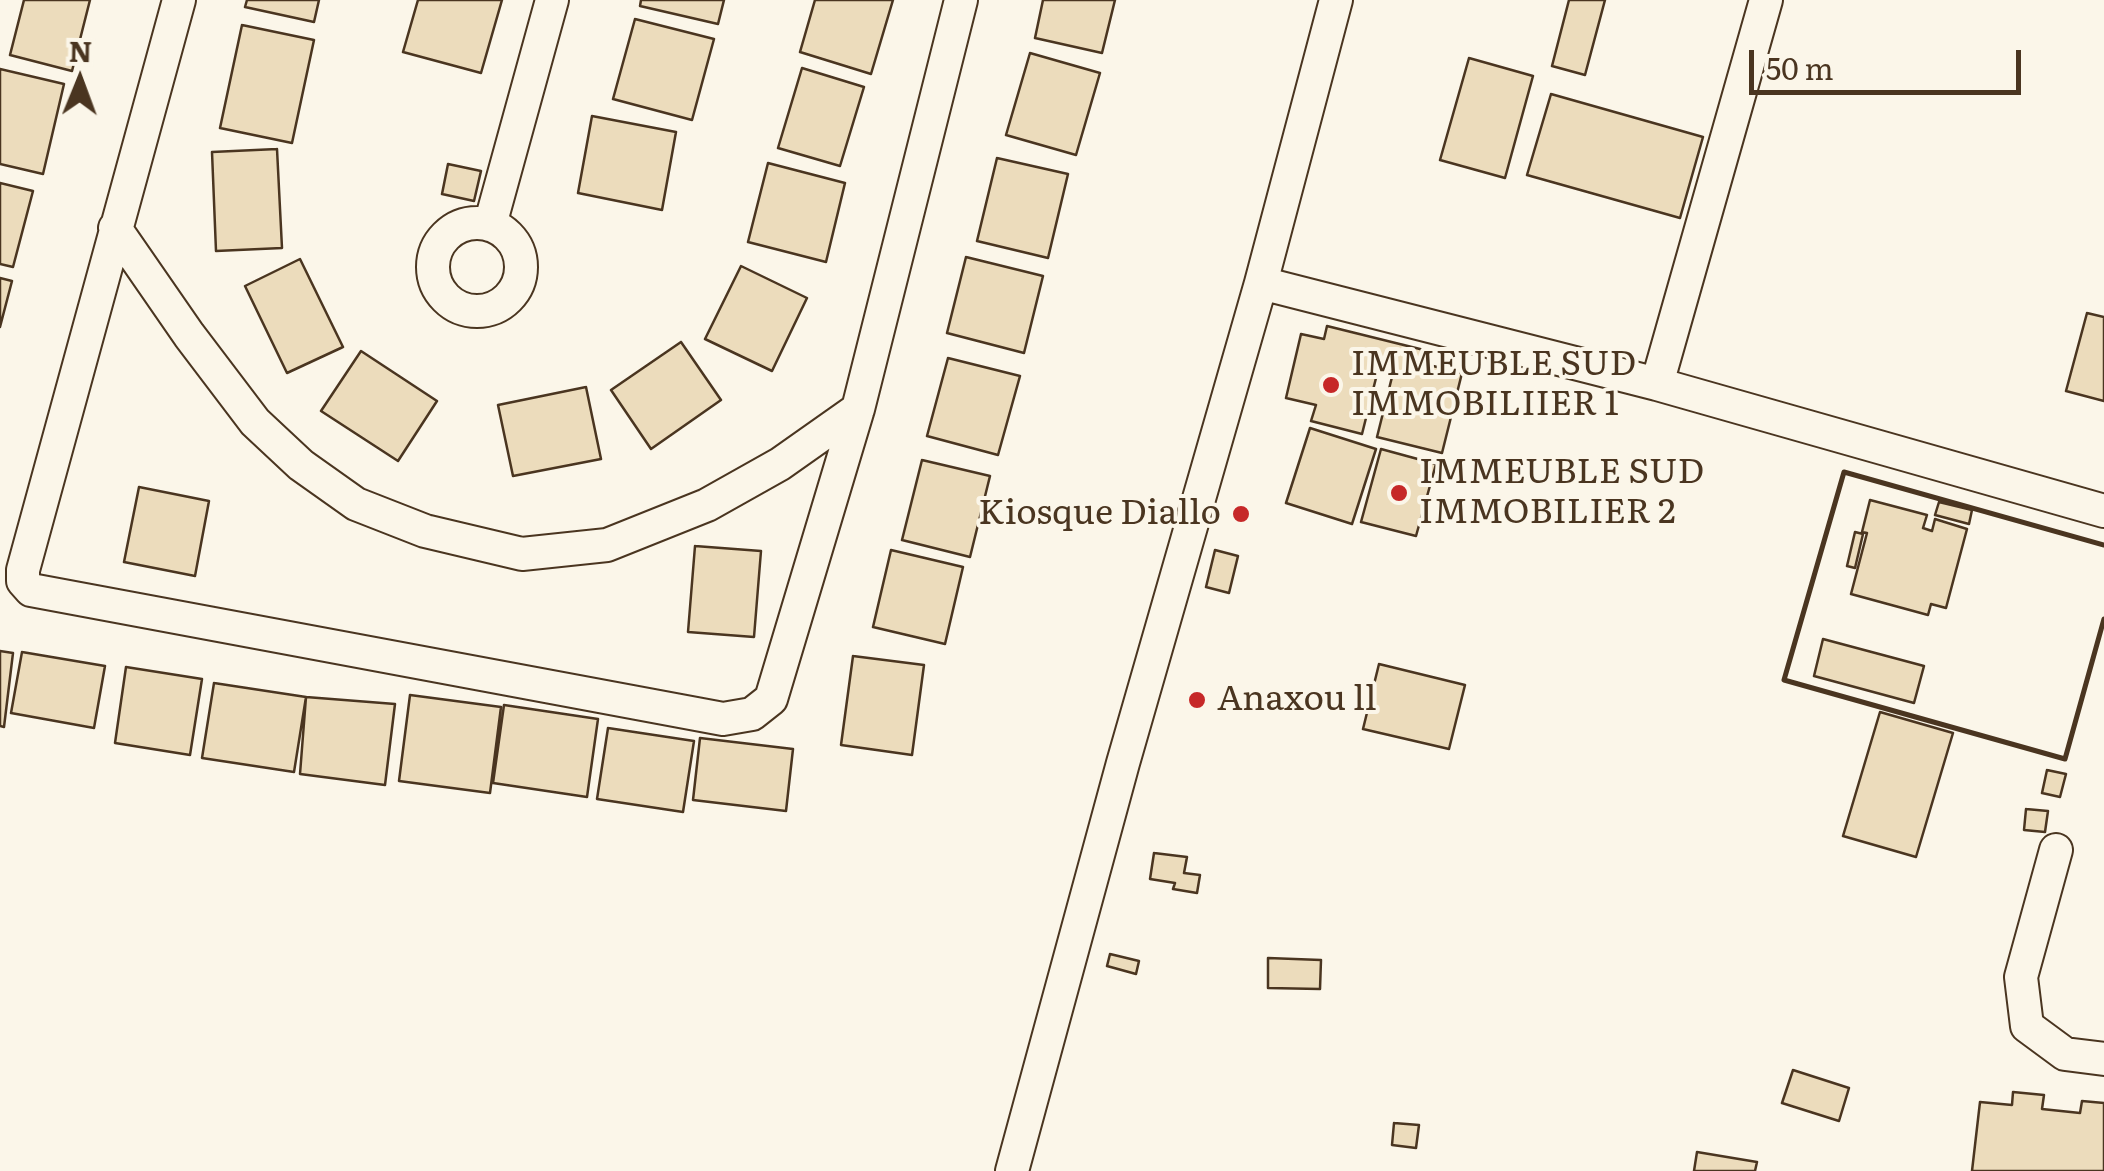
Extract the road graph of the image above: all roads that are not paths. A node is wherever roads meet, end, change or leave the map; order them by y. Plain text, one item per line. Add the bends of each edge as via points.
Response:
1 (179, 0) edge
2 (552, 0) edge
3 (961, 0) edge
4 (1336, 0) edge
5 (1766, 0) edge
6 (490, 225) dead end
7 (115, 228) junction
8 (1261, 283) junction
9 (1657, 384) junction
10 (858, 409) junction
11 (2104, 511) edge
12 (2056, 850) dead end
13 (2104, 1059) edge
14 (1012, 1171) edge

1 - 7 street
2 - 6 street
3 - 10 street
4 - 8 street
5 - 9 street
7 - 10 street via 255,422 356,504 425,531 522,554 607,545 707,505
7 - 10 street via 22,570 31,590 722,719 752,714 772,699
8 - 9 street
8 - 14 street
9 - 11 street
12 - 13 street via 2021,977 2027,1026 2066,1054

